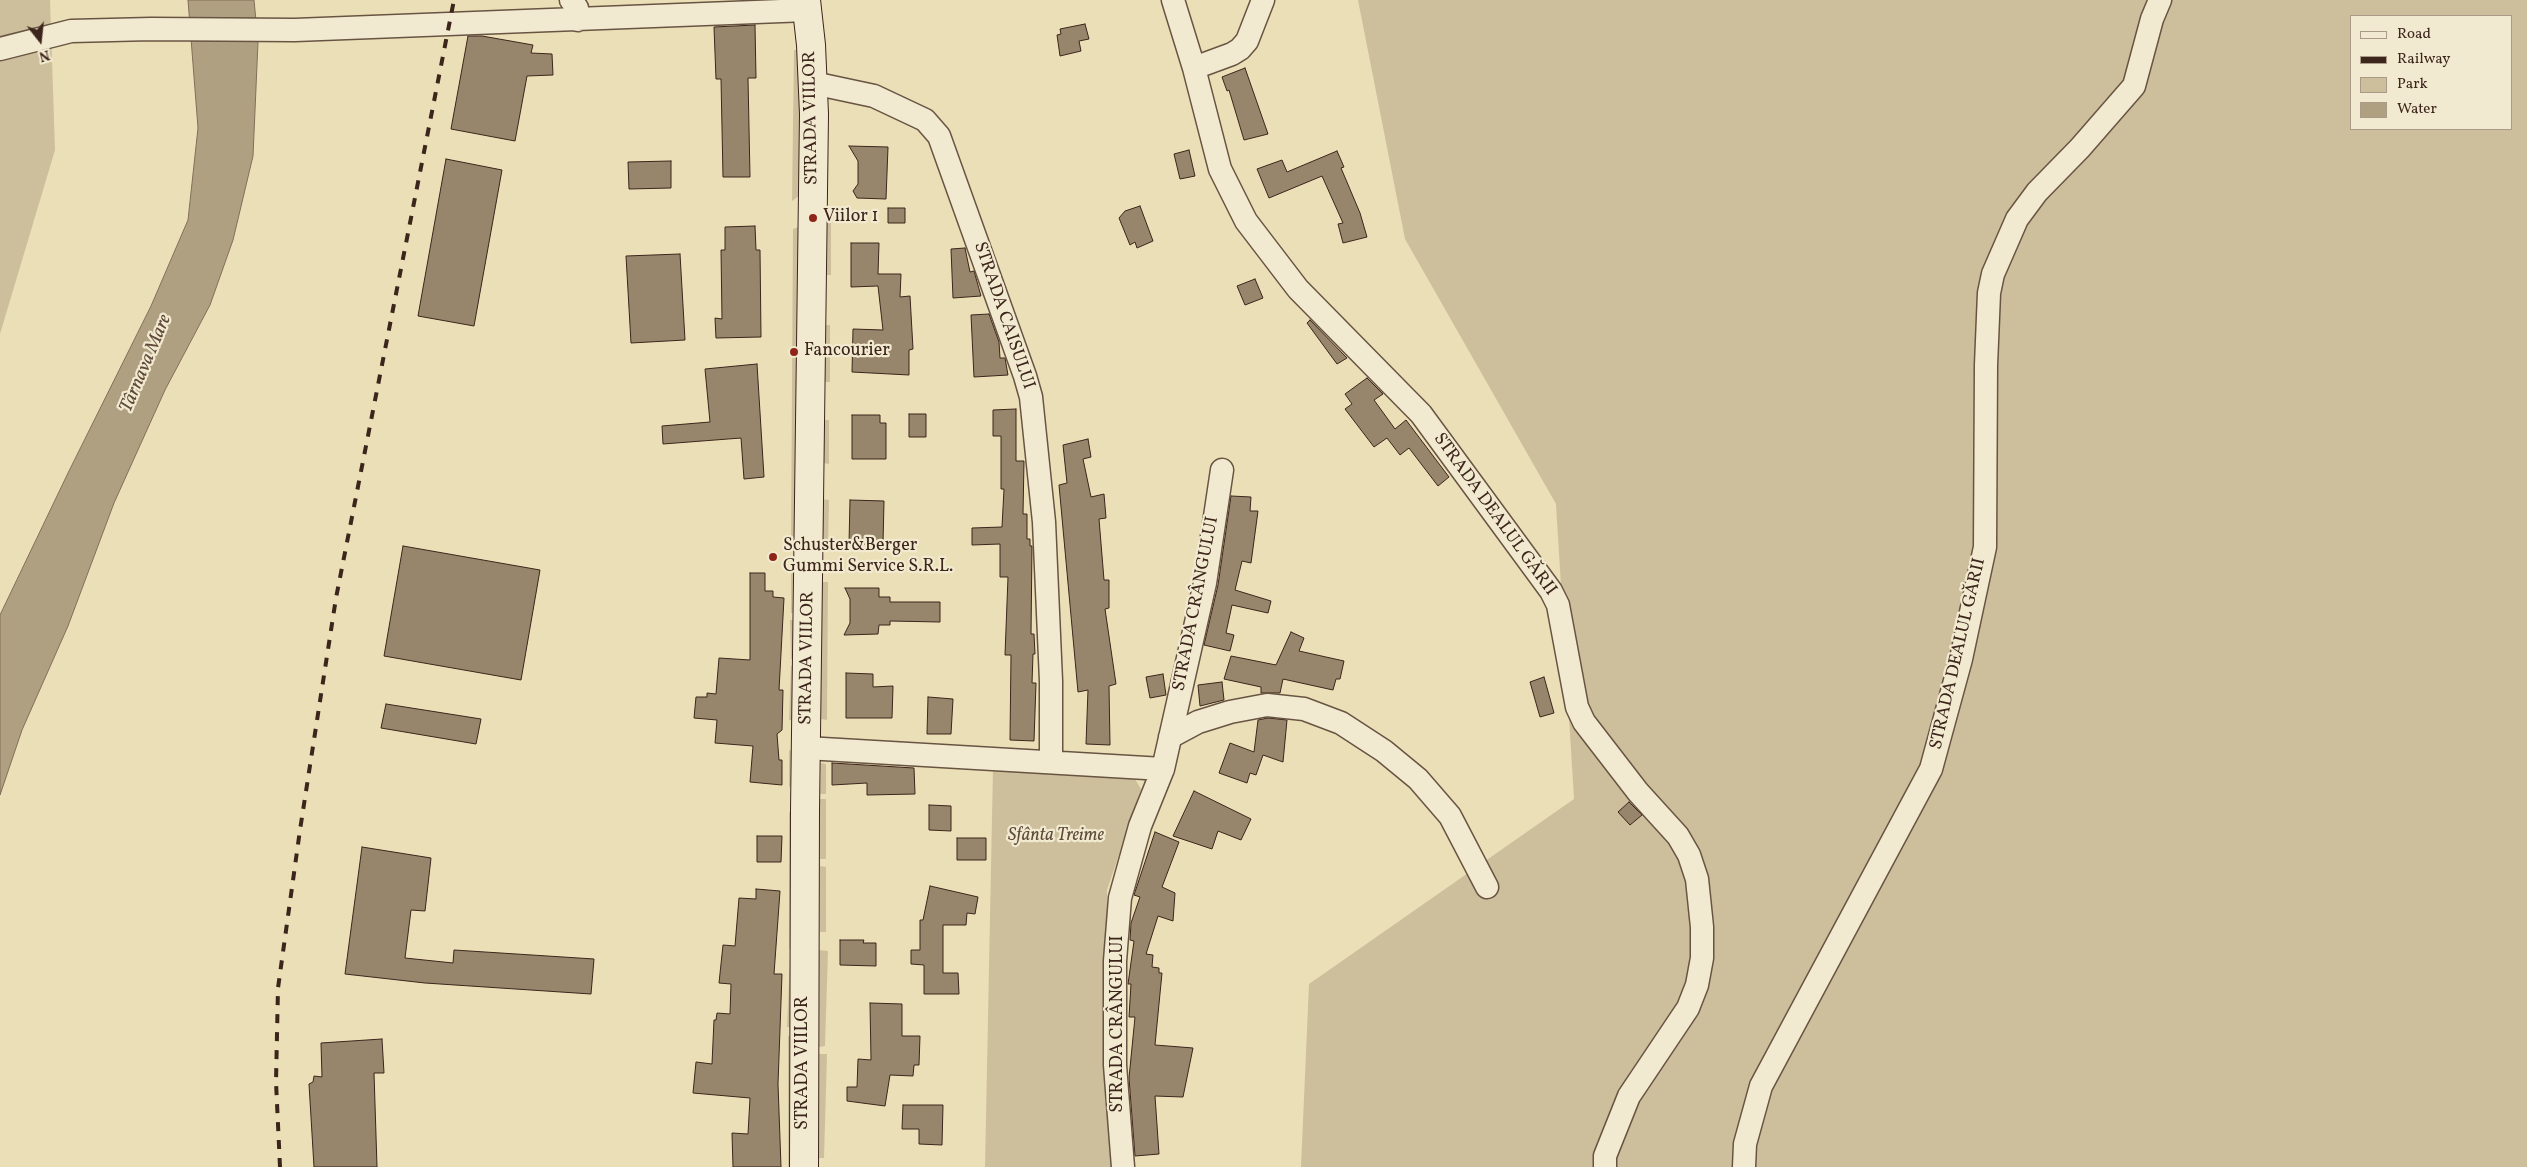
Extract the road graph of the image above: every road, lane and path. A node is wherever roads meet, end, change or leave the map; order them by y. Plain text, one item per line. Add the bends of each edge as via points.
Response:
1 (1173, 0) edge
2 (1263, 0) edge
3 (2160, 0) edge
4 (806, 5) edge
5 (574, 10) edge
6 (0, 49) edge
7 (1194, 68) junction
8 (814, 83) junction
9 (1222, 470) dead end
10 (1170, 737) junction
11 (806, 748) junction
12 (1051, 762) junction
13 (1163, 768) junction
14 (1487, 887) dead end
15 (804, 1167) edge
16 (1123, 1167) edge
17 (1604, 1167) edge
18 (1744, 1167) edge

1 - 7 street, STRADA DEALUL GĂRII
2 - 7 street via 1247,40 1240,49
3 - 18 street, STRADA DEALUL GĂRII via 2134,86 2037,192 2017,219 1993,274 1989,293 1986,364 1985,547 1961,659 1931,769 1761,1086 1745,1144
4 - 5 street
4 - 8 street, STRADA VIILOR
5 - 6 street via 295,30 151,28 71,31
7 - 17 street, STRADA DEALUL GĂRII via 1220,169 1246,221 1298,289 1421,414 1551,591 1558,605 1577,706 1584,722 1638,792 1678,836 1689,855 1697,879 1702,927 1702,958 1697,985 1688,1008 1629,1096 1605,1156
8 - 11 street, STRADA VIILOR
8 - 12 street, STRADA CAISULUI via 874,96 925,120 940,136 1026,376 1044,522
9 - 10 street, STRADA CRÂNGULUI via 1205,583
10 - 13 street, STRADA CRÂNGULUI
10 - 14 street via 1198,722 1266,705 1304,709 1341,723 1384,751 1418,779 1450,816
11 - 12 street
11 - 15 street, STRADA VIILOR
12 - 13 street
13 - 16 street, STRADA CRÂNGULUI via 1140,826 1120,898 1115,961 1115,1056

